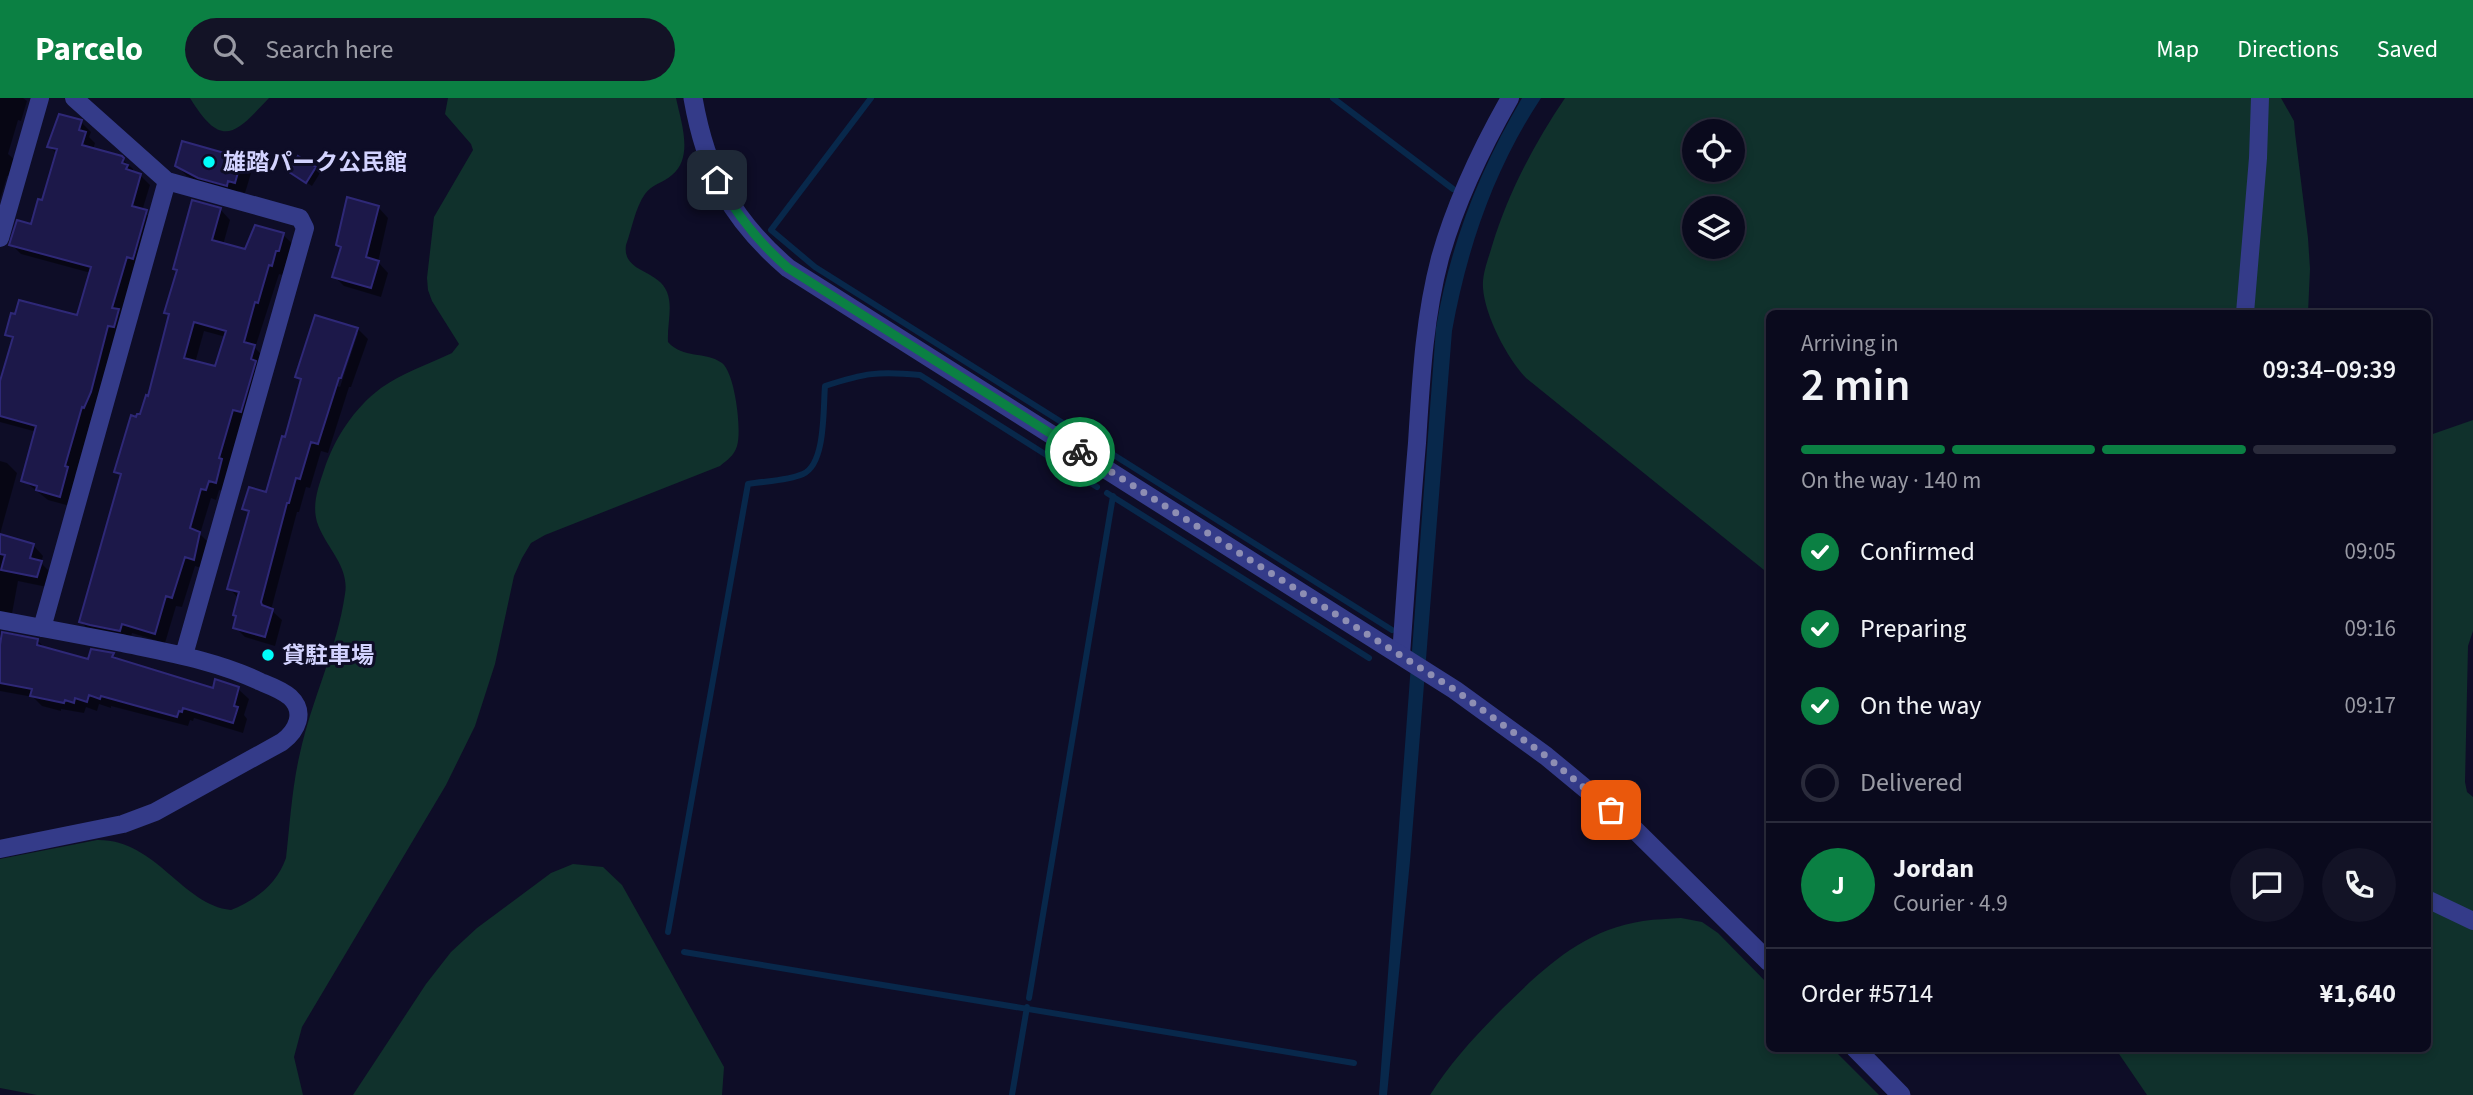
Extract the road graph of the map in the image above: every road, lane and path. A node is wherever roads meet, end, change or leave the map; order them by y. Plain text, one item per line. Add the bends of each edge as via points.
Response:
1 (40, 98) edge
2 (74, 98) edge
3 (693, 98) edge
4 (1510, 98) edge
5 (2260, 98) edge
6 (167, 181) junction
7 (0, 239) edge
8 (2245, 310) edge
9 (0, 620) edge
10 (42, 628) junction
11 (184, 655) junction
12 (1404, 657) junction
13 (0, 849) edge
14 (2431, 901) edge
15 (2473, 921) edge
16 (1766, 959) edge
17 (1859, 1052) edge
18 (1901, 1095) edge

1 - 7 street
2 - 6 street
3 - 12 street via 700,137 717,180 741,220 788,268
4 - 12 street via 1463,192 1432,292 1422,362
5 - 8 street
6 - 10 street
6 - 11 street via 300,218 305,228
9 - 10 street
10 - 11 street
11 - 13 street via 245,674 292,698 298,709 293,734 155,812 123,824
12 - 16 street via 1590,792
14 - 15 street
17 - 18 street

